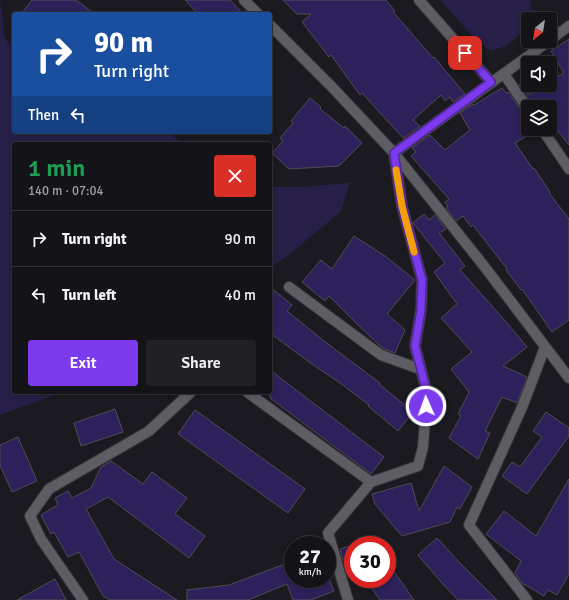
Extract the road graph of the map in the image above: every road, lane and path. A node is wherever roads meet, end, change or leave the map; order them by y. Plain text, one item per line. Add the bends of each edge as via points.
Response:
1 (245, 0) edge
2 (419, 0) edge
3 (256, 12) edge
4 (569, 26) edge
5 (272, 27) edge
6 (557, 35) edge
7 (540, 48) edge
8 (504, 74) junction
9 (491, 82) junction
10 (522, 100) edge
11 (547, 136) edge
12 (394, 153) junction
13 (569, 169) edge
14 (289, 287) dead end
15 (545, 347) junction
16 (420, 369) junction
17 (569, 378) edge
18 (189, 394) edge
19 (250, 394) edge
20 (371, 482) junction
21 (83, 600) edge
22 (348, 600) edge
23 (526, 600) edge

1 - 3 street
2 - 9 street
4 - 6 street
5 - 12 street
7 - 8 street
8 - 9 street
8 - 10 street
9 - 12 street
11 - 13 street
12 - 15 street
12 - 16 street via 402,206 422,280 421,310 415,346
14 - 16 street via 381,354
15 - 17 street
15 - 23 street via 523,405 469,525
16 - 20 street via 427,393 423,447 418,466
18 - 21 street via 149,431 49,489 30,516 41,539
19 - 20 street
20 - 22 street via 328,533

